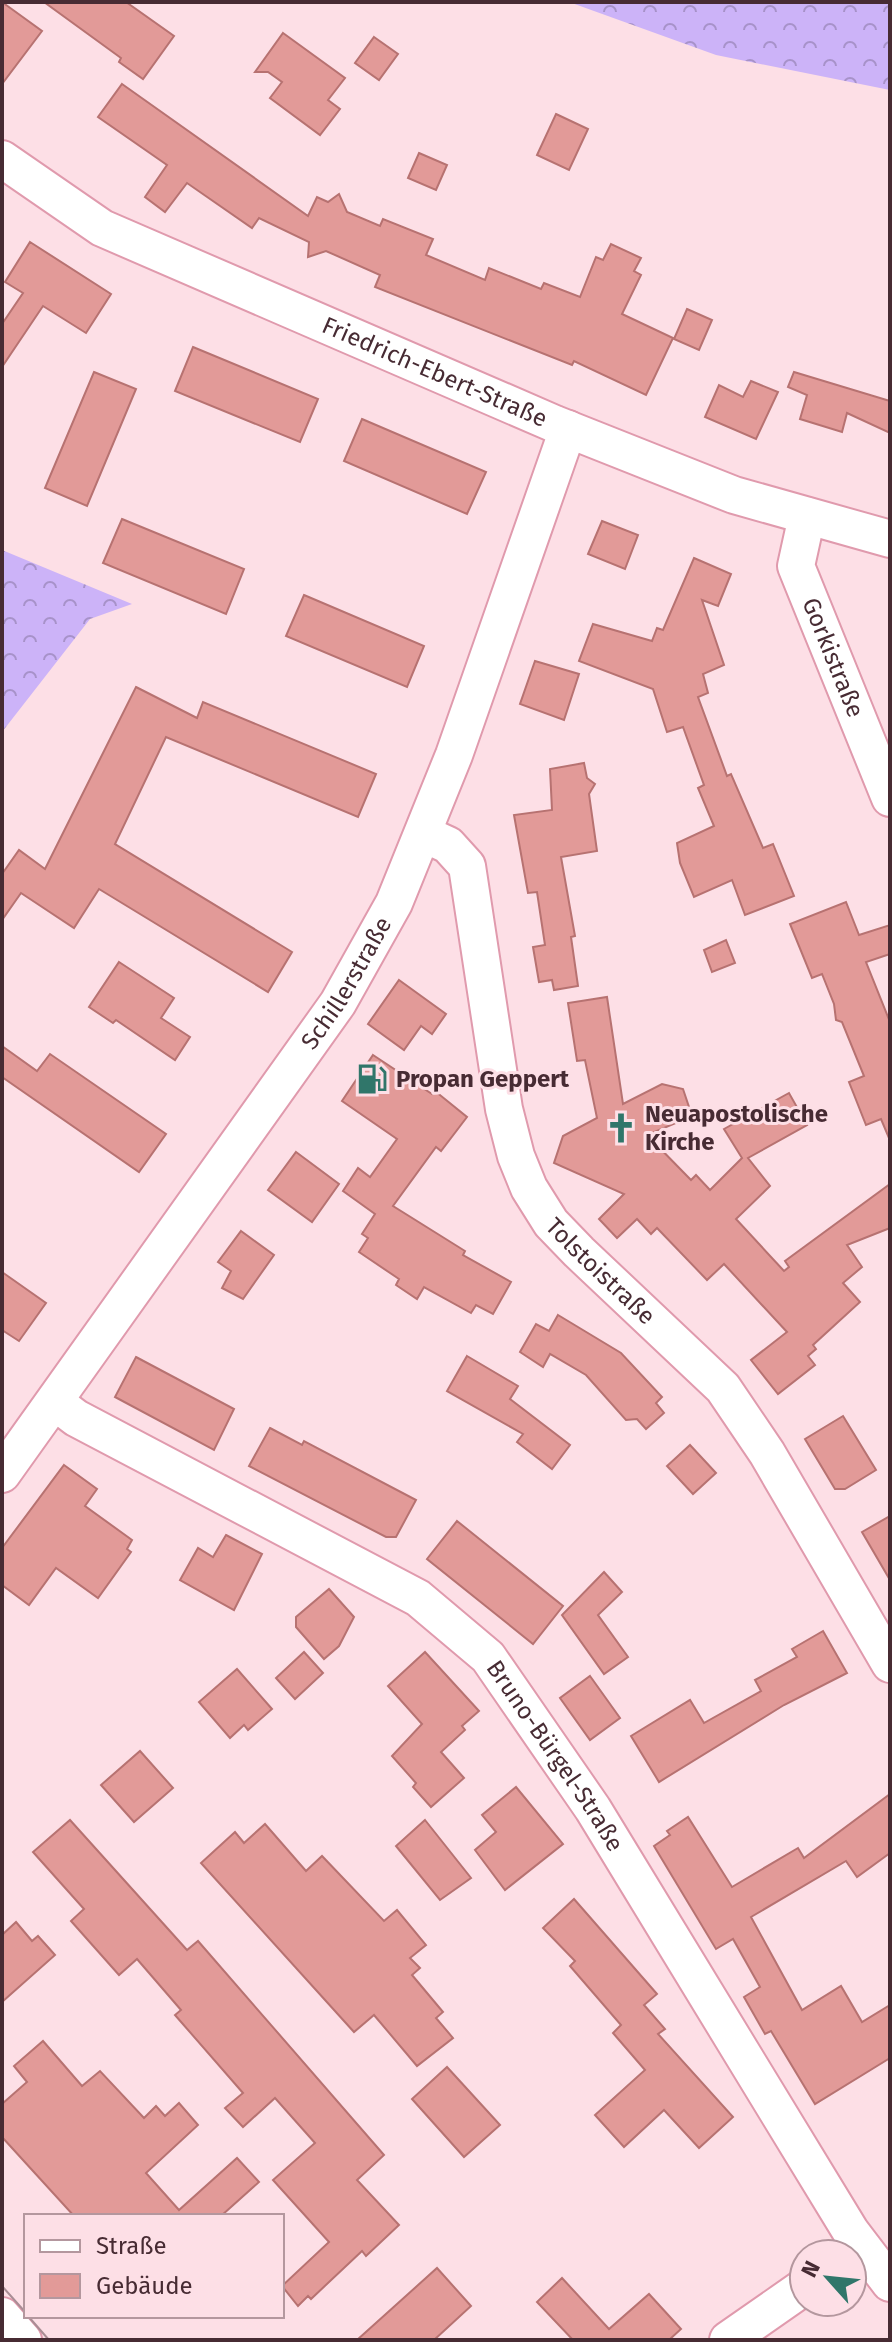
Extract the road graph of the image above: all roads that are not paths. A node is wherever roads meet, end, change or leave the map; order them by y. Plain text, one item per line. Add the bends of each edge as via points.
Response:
1 (2, 159) edge
2 (568, 429) junction
3 (807, 516) junction
4 (890, 539) edge
5 (890, 798) edge
6 (424, 834) junction
7 (55, 1402) junction
8 (2, 1474) edge
9 (890, 1664) edge
10 (848, 2238) edge
11 (868, 2262) edge
12 (890, 2283) edge
13 (788, 2298) edge
14 (2, 2316) edge
15 (23, 2340) edge
16 (728, 2340) edge

1 - 2 street, Friedrich-Ebert-Straße via 102,228
2 - 3 street, Friedrich-Ebert-Straße via 734,495
2 - 6 street, Schillerstraße
3 - 4 street, Friedrich-Ebert-Straße
3 - 5 street, Gorkistraße via 796,566
6 - 7 street, Schillerstraße via 394,903 338,1003
6 - 9 street, Tolstoistraße via 448,845 467,866 504,1109 529,1188 551,1223 579,1252 723,1388
7 - 8 street, Schillerstraße
7 - 10 street, Bruno-Bürgel-Straße via 76,1418 418,1598 488,1657 593,1809
11 - 12 street, Bruno-Bürgel-Straße
13 - 16 street
14 - 15 street

